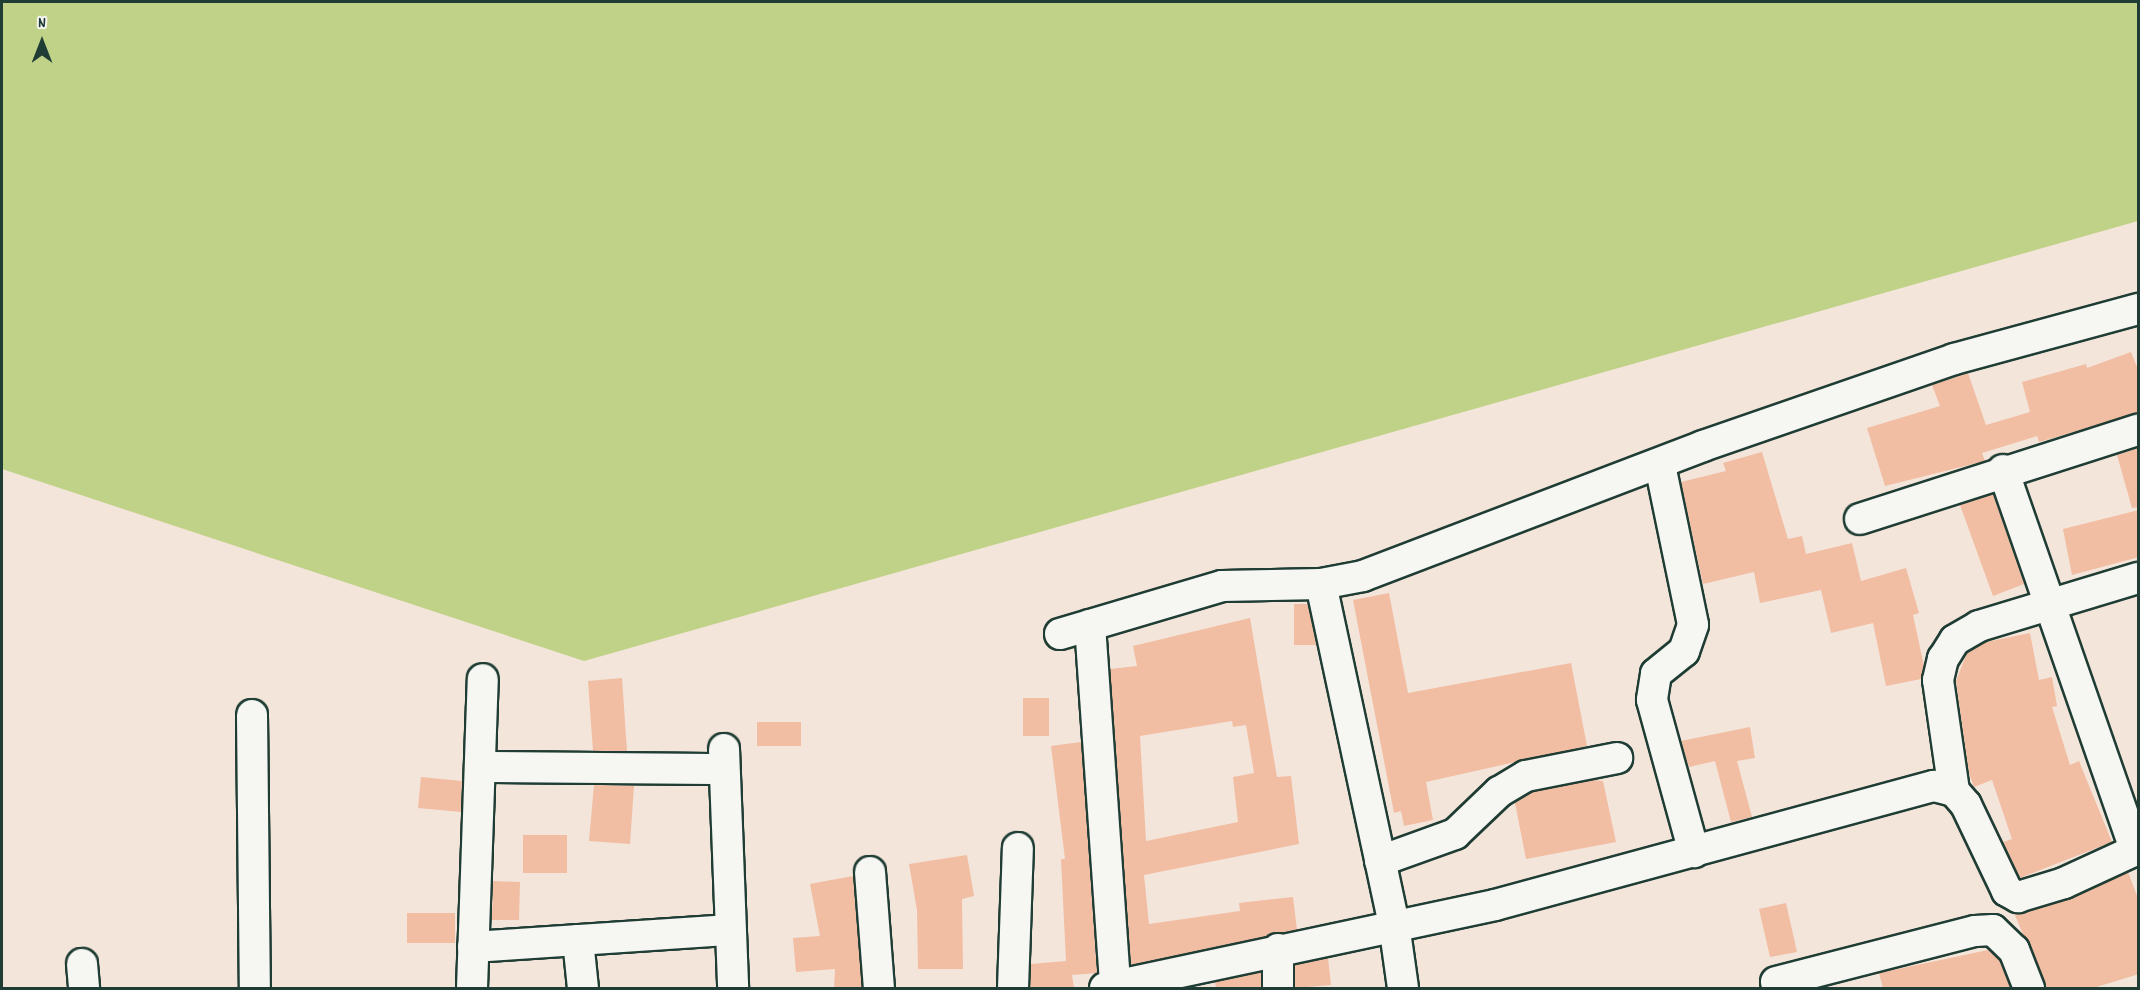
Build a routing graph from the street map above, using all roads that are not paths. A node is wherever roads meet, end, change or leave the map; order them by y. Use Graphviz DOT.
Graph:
graph roads {
  1 [pos="2139,309"];
  2 [pos="2139,430"];
  3 [pos="1660,465"];
  4 [pos="2003,470"];
  5 [pos="1860,519"];
  6 [pos="2139,578"];
  7 [pos="1321,584"];
  8 [pos="2047,603"];
  9 [pos="1090,625"];
  10 [pos="1060,634"];
  11 [pos="483,679"];
  12 [pos="252,715"];
  13 [pos="1617,758"];
  14 [pos="480,767"];
  15 [pos="1954,791"];
  16 [pos="1018,848"];
  17 [pos="2137,850"];
  18 [pos="1694,852"];
  19 [pos="1380,861"];
  20 [pos="870,872"];
  21 [pos="1394,924"];
  22 [pos="730,930"];
  23 [pos="578,940"];
  24 [pos="473,947"];
  25 [pos="1278,949"];
  26 [pos="1776,982"];
  27 [pos="1110,987"];
  28 [pos="255,988"];
  29 [pos="472,988"];
  30 [pos="583,988"];
  31 [pos="733,988"];
  32 [pos="879,988"];
  33 [pos="1013,988"];
  34 [pos="1278,988"];
  35 [pos="1403,988"];
  36 [pos="2029,988"];
  1 -- 3 [label="street"];
  2 -- 4 [label="street"];
  3 -- 7 [label="street"];
  3 -- 18 [label="street"];
  4 -- 5 [label="street"];
  4 -- 8 [label="street"];
  6 -- 8 [label="street"];
  7 -- 9 [label="street"];
  7 -- 19 [label="street"];
  8 -- 15 [label="street"];
  8 -- 17 [label="street"];
  9 -- 10 [label="street"];
  9 -- 27 [label="street"];
  11 -- 14 [label="street"];
  12 -- 28 [label="street"];
  13 -- 19 [label="street"];
  14 -- 22 [label="street"];
  14 -- 24 [label="street"];
  15 -- 17 [label="street"];
  15 -- 18 [label="street"];
  16 -- 33 [label="street"];
  18 -- 21 [label="street"];
  19 -- 21 [label="street"];
  20 -- 32 [label="street"];
  21 -- 25 [label="street"];
  21 -- 35 [label="street"];
  22 -- 23 [label="street"];
  22 -- 31 [label="street"];
  23 -- 24 [label="street"];
  23 -- 30 [label="street"];
  24 -- 29 [label="street"];
  25 -- 27 [label="street"];
  25 -- 34 [label="street"];
  26 -- 36 [label="street"];
}
